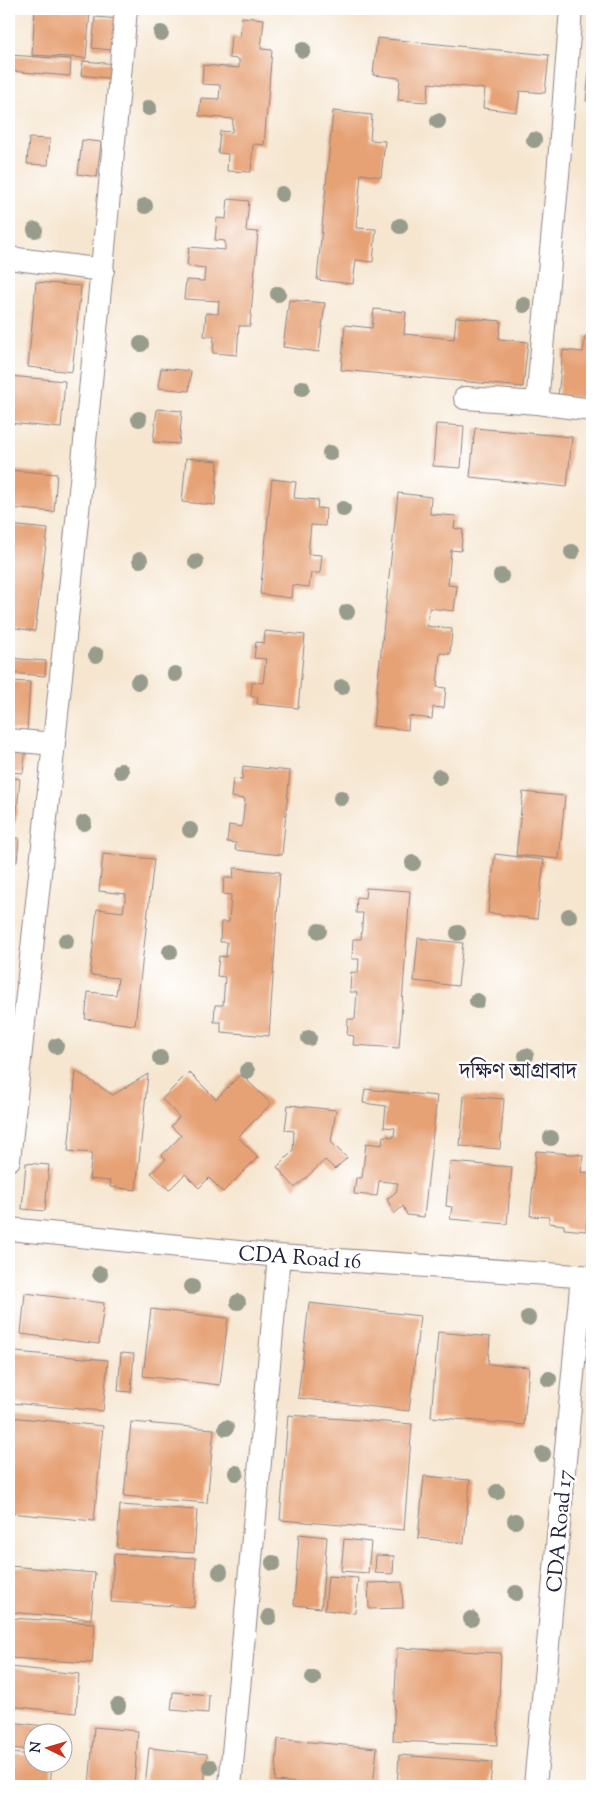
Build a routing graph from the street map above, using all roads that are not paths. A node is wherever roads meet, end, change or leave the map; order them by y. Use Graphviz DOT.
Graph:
graph roads {
  1 [pos="126,9"];
  2 [pos="570,13"];
  3 [pos="9,258"];
  4 [pos="103,270"];
  5 [pos="465,398"];
  6 [pos="537,403"];
  7 [pos="592,410"];
  8 [pos="9,740"];
  9 [pos="54,744"];
  10 [pos="9,1160"];
  11 [pos="9,1229"];
  12 [pos="279,1256"];
  13 [pos="587,1276"];
  14 [pos="230,1786"];
  15 [pos="535,1786"];
  1 -- 4 [label="street"];
  2 -- 6 [label="street"];
  3 -- 4 [label="street"];
  4 -- 9 [label="street"];
  5 -- 6 [label="street"];
  6 -- 7 [label="street"];
  8 -- 9 [label="street"];
  9 -- 10 [label="street"];
  11 -- 12 [label="street, CDA Road 16"];
  12 -- 13 [label="street, CDA Road 16"];
  12 -- 14 [label="street"];
  13 -- 15 [label="street, CDA Road 17"];
}
